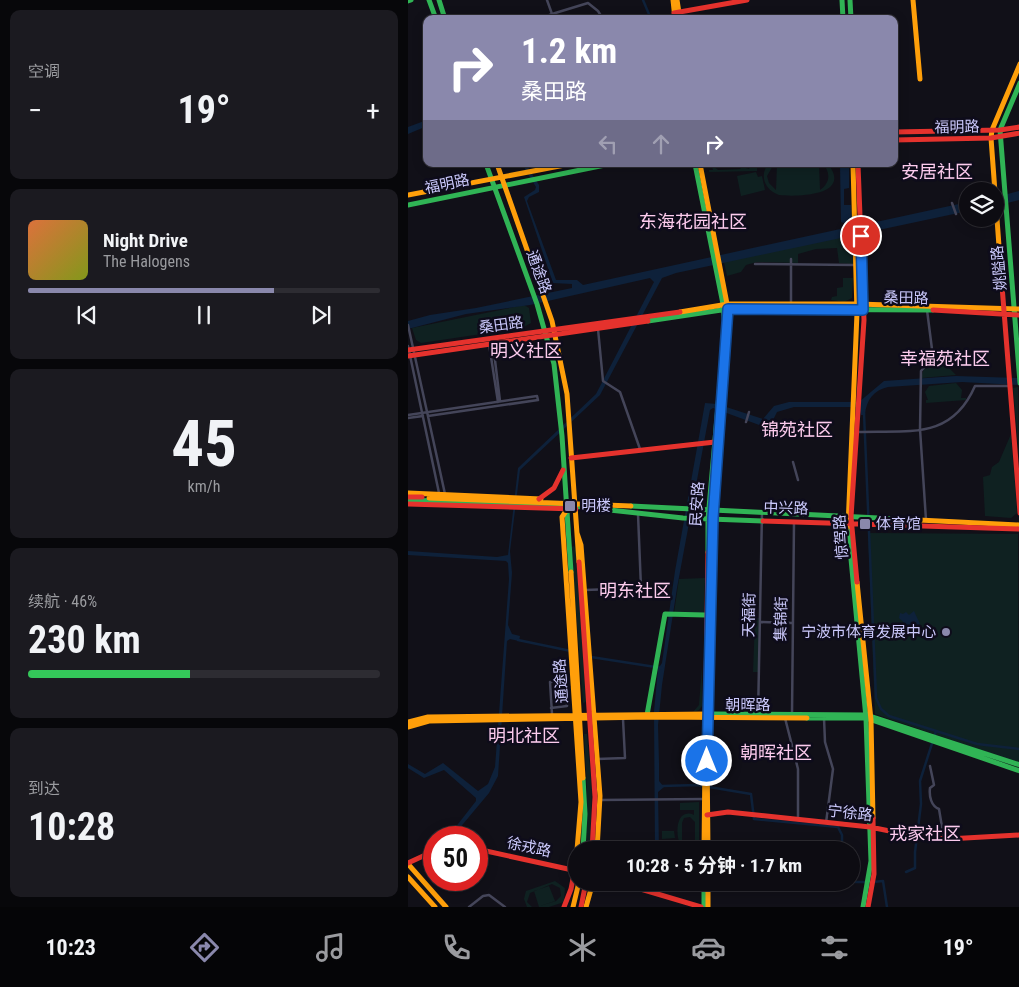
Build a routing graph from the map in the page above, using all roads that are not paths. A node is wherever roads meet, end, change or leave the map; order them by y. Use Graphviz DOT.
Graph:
graph roads {
  1 [pos="429,0"];
  2 [pos="438,0"];
  3 [pos="547,0"];
  4 [pos="673,0"];
  5 [pos="677,0"];
  6 [pos="746,0"];
  7 [pos="842,0"];
  8 [pos="850,0"];
  9 [pos="913,0"];
  10 [pos="552,14"];
  11 [pos="435,15"];
  12 [pos="444,15"];
  13 [pos="600,15"];
  14 [pos="677,15"];
  15 [pos="677,15"];
  16 [pos="681,15"];
  17 [pos="843,15"];
  18 [pos="851,15"];
  19 [pos="1020,64"];
  20 [pos="920,79"];
  21 [pos="1020,83"];
  22 [pos="1020,127"];
  23 [pos="992,130"];
  24 [pos="1000,130"];
  25 [pos="898,132"];
  26 [pos="1020,133"];
  27 [pos="1000,137"];
  28 [pos="991,138"];
  29 [pos="898,140"];
  30 [pos="487,167"];
  31 [pos="498,167"];
  32 [pos="555,167"];
  33 [pos="586,167"];
  34 [pos="696,167"];
  35 [pos="700,167"];
  36 [pos="853,167"];
  37 [pos="858,167"];
  38 [pos="502,178"];
  39 [pos="492,180"];
  40 [pos="996,182"];
  41 [pos="504,184"];
  42 [pos="494,187"];
  43 [pos="408,195"];
  44 [pos="952,203"];
  45 [pos="408,205"];
  46 [pos="956,214"];
  47 [pos="858,224"];
  48 [pos="998,227"];
  49 [pos="858,236"];
  50 [pos="714,251"];
  51 [pos="791,259"];
  52 [pos="755,264"];
  53 [pos="791,264"];
  54 [pos="856,265"];
  55 [pos="791,304"];
  56 [pos="726,307"];
  57 [pos="860,307"];
  58 [pos="1004,309"];
  59 [pos="1017,309"];
  60 [pos="927,310"];
  61 [pos="1005,316"];
  62 [pos="1017,316"];
  63 [pos="628,321"];
  64 [pos="408,325"];
  65 [pos="598,327"];
  66 [pos="409,330"];
  67 [pos="555,332"];
  68 [pos="546,334"];
  69 [pos="491,344"];
  70 [pos="410,352"];
  71 [pos="1019,375"];
  72 [pos="1020,383"];
  73 [pos="1010,384"];
  74 [pos="499,404"];
  75 [pos="855,410"];
  76 [pos="749,412"];
  77 [pos="428,414"];
  78 [pos="422,415"];
  79 [pos="408,417"];
  80 [pos="746,422"];
  81 [pos="920,429"];
  82 [pos="857,432"];
  83 [pos="717,442"];
  84 [pos="640,449"];
  85 [pos="571,458"];
  86 [pos="793,462"];
  87 [pos="564,466"];
  88 [pos="798,480"];
  89 [pos="439,495"];
  90 [pos="446,495"];
  91 [pos="408,498"];
  92 [pos="539,499"];
  93 [pos="504,503"];
  94 [pos="526,504"];
  95 [pos="573,505"];
  96 [pos="566,506"];
  97 [pos="582,506"];
  98 [pos="711,510"];
  99 [pos="762,512"];
  100 [pos="1020,512"];
  101 [pos="638,514"];
  102 [pos="848,516"];
  103 [pos="710,518"];
  104 [pos="762,520"];
  105 [pos="794,521"];
  106 [pos="872,521"];
  107 [pos="926,522"];
  108 [pos="849,523"];
  109 [pos="1020,525"];
  110 [pos="1020,529"];
  111 [pos="583,590"];
  112 [pos="705,615"];
  113 [pos="760,622"];
  114 [pos="792,623"];
  115 [pos="573,646"];
  116 [pos="588,664"];
  117 [pos="551,708"];
  118 [pos="552,714"];
  119 [pos="578,714"];
  120 [pos="648,715"];
  121 [pos="705,715"];
  122 [pos="758,716"];
  123 [pos="792,716"];
  124 [pos="592,717"];
  125 [pos="869,717"];
  126 [pos="491,718"];
  127 [pos="508,718"];
  128 [pos="623,718"];
  129 [pos="785,718"];
  130 [pos="824,718"];
  131 [pos="578,720"];
  132 [pos="408,722"];
  133 [pos="408,727"];
  134 [pos="933,739"];
  135 [pos="597,759"];
  136 [pos="1020,765"];
  137 [pos="930,766"];
  138 [pos="1020,772"];
  139 [pos="705,793"];
  140 [pos="704,799"];
  141 [pos="600,800"];
  142 [pos="707,815"];
  143 [pos="798,820"];
  144 [pos="826,823"];
  145 [pos="872,827"];
  146 [pos="1020,835"];
  147 [pos="944,839"];
  148 [pos="578,841"];
  149 [pos="584,841"];
  150 [pos="592,841"];
  151 [pos="598,841"];
  152 [pos="706,841"];
  153 [pos="706,841"];
  154 [pos="488,851"];
  155 [pos="423,856"];
  156 [pos="408,863"];
  157 [pos="568,868"];
  158 [pos="408,877"];
  159 [pos="869,888"];
  160 [pos="570,891"];
  161 [pos="577,891"];
  162 [pos="584,891"];
  163 [pos="590,891"];
  164 [pos="642,891"];
  165 [pos="703,891"];
  166 [pos="708,891"];
  167 [pos="435,907"];
  168 [pos="446,907"];
  169 [pos="469,907"];
  170 [pos="505,907"];
  171 [pos="564,907"];
  172 [pos="573,907"];
  173 [pos="581,907"];
  174 [pos="586,907"];
  175 [pos="702,907"];
  176 [pos="708,907"];
  177 [pos="863,907"];
  178 [pos="868,907"];
  1 -- 11 [label="main road"];
  2 -- 12 [label="main road"];
  3 -- 10 [label="street"];
  4 -- 14 [label="main road"];
  5 -- 15 [label="main road"];
  6 -- 16 [label="main road"];
  7 -- 17 [label="main road"];
  8 -- 18 [label="main road"];
  9 -- 20 [label="main road"];
  10 -- 13 [label="street"];
  19 -- 23 [label="main road"];
  21 -- 24 [label="main road"];
  22 -- 24 [label="main road, 福明路"];
  23 -- 24 [label="main road, 福明路"];
  23 -- 25 [label="main road, 福明路"];
  23 -- 28 [label="main road"];
  24 -- 27 [label="main road, 姚隘路"];
  26 -- 27 [label="main road, 福明路"];
  27 -- 28 [label="main road, 福明路"];
  27 -- 59 [label="main road, 姚隘路"];
  28 -- 29 [label="main road, 福明路"];
  28 -- 40 [label="main road"];
  30 -- 39 [label="main road, 通途路"];
  31 -- 38 [label="main road, 通途路"];
  32 -- 38 [label="main road, 福明路"];
  33 -- 41 [label="main road, 福明路"];
  34 -- 50 [label="main road, 民安路"];
  35 -- 50 [label="main road, 民安路"];
  36 -- 47 [label="main road, 惊驾路"];
  37 -- 47 [label="main road, 惊驾路"];
  38 -- 39 [label="main road, 福明路"];
  38 -- 41 [label="main road, 通途路"];
  39 -- 42 [label="main road, 通途路"];
  39 -- 43 [label="main road, 福明路"];
  41 -- 42 [label="main road, 福明路"];
  41 -- 67 [label="main road, 通途路"];
  42 -- 45 [label="main road, 福明路"];
  42 -- 68 [label="main road, 通途路"];
  44 -- 46 [label="street"];
  47 -- 49 [label="main road, 惊驾路"];
  48 -- 58 [label="main road, 姚隘路"];
  49 -- 54 [label="main road, 惊驾路"];
  49 -- 57 [label="main road, 惊驾路"];
  50 -- 56 [label="main road, 民安路"];
  51 -- 53 [label="street"];
  52 -- 53 [label="street"];
  53 -- 54 [label="street"];
  53 -- 55 [label="street"];
  54 -- 57 [label="main road, 惊驾路"];
  55 -- 56 [label="main road, 桑田路"];
  55 -- 57 [label="main road, 桑田路"];
  56 -- 57 [label="main road, 桑田路"];
  56 -- 63 [label="main road, 桑田路"];
  56 -- 83 [label="main road, 民安路"];
  57 -- 58 [label="main road, 桑田路"];
  57 -- 60 [label="main road, 桑田路"];
  57 -- 75 [label="main road, 惊驾路"];
  58 -- 59 [label="main road, 桑田路"];
  58 -- 61 [label="main road, 姚隘路"];
  59 -- 62 [label="main road, 姚隘路"];
  60 -- 61 [label="main road, 桑田路"];
  60 -- 81 [label="street"];
  61 -- 62 [label="main road, 桑田路"];
  61 -- 73 [label="main road, 姚隘路"];
  62 -- 71 [label="main road, 姚隘路"];
  63 -- 65 [label="main road, 桑田路"];
  63 -- 67 [label="main road, 桑田路"];
  64 -- 66 [label="street"];
  65 -- 67 [label="main road, 桑田路"];
  65 -- 84 [label="street"];
  66 -- 70 [label="street"];
  67 -- 68 [label="main road, 桑田路"];
  67 -- 85 [label="main road, 通途路"];
  68 -- 69 [label="main road, 桑田路"];
  68 -- 70 [label="main road, 桑田路"];
  68 -- 87 [label="main road, 通途路"];
  69 -- 70 [label="main road, 桑田路"];
  69 -- 74 [label="street"];
  70 -- 77 [label="street"];
  70 -- 78 [label="street"];
  71 -- 72 [label="main road, 姚隘路"];
  73 -- 81 [label="street"];
  73 -- 100 [label="main road"];
  74 -- 74 [label="street"];
  74 -- 77 [label="street"];
  75 -- 82 [label="main road, 惊驾路"];
  75 -- 102 [label="main road, 惊驾路"];
  76 -- 80 [label="street"];
  77 -- 78 [label="street"];
  77 -- 90 [label="street"];
  78 -- 79 [label="street"];
  78 -- 89 [label="street"];
  81 -- 82 [label="street"];
  81 -- 107 [label="street"];
  82 -- 102 [label="main road, 惊驾路"];
  83 -- 84 [label="main road"];
  83 -- 98 [label="main road, 民安路"];
  84 -- 85 [label="main road"];
  85 -- 95 [label="main road, 通途路"];
  86 -- 88 [label="street"];
  87 -- 92 [label="main road"];
  87 -- 96 [label="main road, 通途路"];
  89 -- 90 [label="main road"];
  89 -- 91 [label="main road"];
  90 -- 93 [label="main road"];
  91 -- 93 [label="main road, 中兴路"];
  92 -- 94 [label="main road, 中兴路"];
  92 -- 96 [label="main road, 中兴路"];
  93 -- 94 [label="main road, 中兴路"];
  94 -- 96 [label="main road, 中兴路"];
  95 -- 96 [label="main road, 中兴路"];
  95 -- 96 [label="main road, 中兴路"];
  95 -- 97 [label="main road, 中兴路"];
  95 -- 111 [label="main road, 通途路"];
  96 -- 115 [label="main road, 通途路"];
  97 -- 98 [label="main road, 中兴路"];
  97 -- 101 [label="main road, 中兴路"];
  98 -- 99 [label="main road, 中兴路"];
  98 -- 103 [label="main road, 民安路"];
  99 -- 102 [label="main road, 中兴路"];
  99 -- 104 [label="street, 天福街"];
  101 -- 103 [label="main road, 中兴路"];
  101 -- 111 [label="street"];
  102 -- 106 [label="main road, 中兴路"];
  102 -- 108 [label="main road, 惊驾路"];
  103 -- 104 [label="main road, 中兴路"];
  103 -- 112 [label="main road, 民安路"];
  103 -- 121 [label="main road, 民安路"];
  104 -- 105 [label="main road, 中兴路"];
  104 -- 113 [label="street, 天福街"];
  105 -- 108 [label="main road, 中兴路"];
  105 -- 114 [label="street, 集锦街"];
  106 -- 107 [label="main road, 中兴路"];
  106 -- 108 [label="main road, 中兴路"];
  106 -- 110 [label="main road, 中兴路"];
  107 -- 109 [label="main road, 中兴路"];
  108 -- 125 [label="main road, 惊驾路"];
  111 -- 116 [label="main road, 通途路"];
  111 -- 116 [label="main road, 通途路"];
  112 -- 120 [label="main road"];
  112 -- 121 [label="main road, 民安路"];
  113 -- 114 [label="street"];
  113 -- 122 [label="street, 天福街"];
  114 -- 123 [label="street, 集锦街"];
  115 -- 119 [label="main road, 通途路"];
  115 -- 119 [label="main road, 通途路"];
  116 -- 124 [label="main road, 通途路"];
  117 -- 117 [label="street"];
  117 -- 118 [label="street"];
  118 -- 119 [label="main road, 朝晖路"];
  118 -- 127 [label="main road, 朝晖路"];
  119 -- 124 [label="main road, 朝晖路"];
  119 -- 131 [label="main road, 通途路"];
  120 -- 121 [label="main road, 朝晖路"];
  120 -- 124 [label="main road, 朝晖路"];
  120 -- 128 [label="main road, 朝晖路"];
  121 -- 122 [label="main road, 朝晖路"];
  121 -- 139 [label="main road, 民安路"];
  122 -- 123 [label="main road, 朝晖路"];
  122 -- 129 [label="main road, 朝晖路"];
  123 -- 125 [label="main road, 朝晖路"];
  123 -- 129 [label="main road, 朝晖路"];
  123 -- 130 [label="main road, 朝晖路"];
  124 -- 128 [label="main road, 朝晖路"];
  124 -- 131 [label="main road, 朝晖路"];
  124 -- 135 [label="main road, 通途路"];
  124 -- 150 [label="main road, 通途路"];
  125 -- 130 [label="main road, 朝晖路"];
  125 -- 134 [label="main road, 朝晖路"];
  125 -- 145 [label="main road, 惊驾路"];
  126 -- 127 [label="main road, 朝晖路"];
  126 -- 132 [label="main road, 朝晖路"];
  126 -- 133 [label="main road, 朝晖路"];
  127 -- 131 [label="main road, 朝晖路"];
  128 -- 135 [label="street"];
  129 -- 143 [label="street"];
  130 -- 144 [label="street"];
  131 -- 148 [label="main road, 通途路"];
  131 -- 149 [label="main road, 通途路"];
  134 -- 136 [label="main road, 朝晖路"];
  134 -- 138 [label="main road, 朝晖路"];
  135 -- 141 [label="main road, 通途路"];
  137 -- 147 [label="street"];
  139 -- 140 [label="main road, 民安路"];
  139 -- 142 [label="main road, 民安路"];
  140 -- 141 [label="street"];
  140 -- 152 [label="main road, 民安路"];
  141 -- 151 [label="main road, 通途路"];
  142 -- 143 [label="main road, 宁徐路"];
  142 -- 153 [label="main road, 民安路"];
  143 -- 144 [label="main road, 宁徐路"];
  144 -- 145 [label="main road, 宁徐路"];
  145 -- 147 [label="main road, 宁徐路"];
  145 -- 159 [label="main road, 惊驾路"];
  146 -- 147 [label="main road, 宁徐路"];
  154 -- 157 [label="main road, 徐戎路"];
  155 -- 156 [label="main road"];
  156 -- 168 [label="main road"];
  158 -- 167 [label="main road"];
  159 -- 177 [label="main road, 惊驾路"];
  159 -- 178 [label="main road, 惊驾路"];
  160 -- 171 [label="main road"];
  161 -- 172 [label="main road"];
  162 -- 173 [label="main road"];
  163 -- 174 [label="main road"];
  164 -- 175 [label="main road"];
  165 -- 175 [label="main road"];
  166 -- 176 [label="main road"];
  169 -- 170 [label="street"];
}
